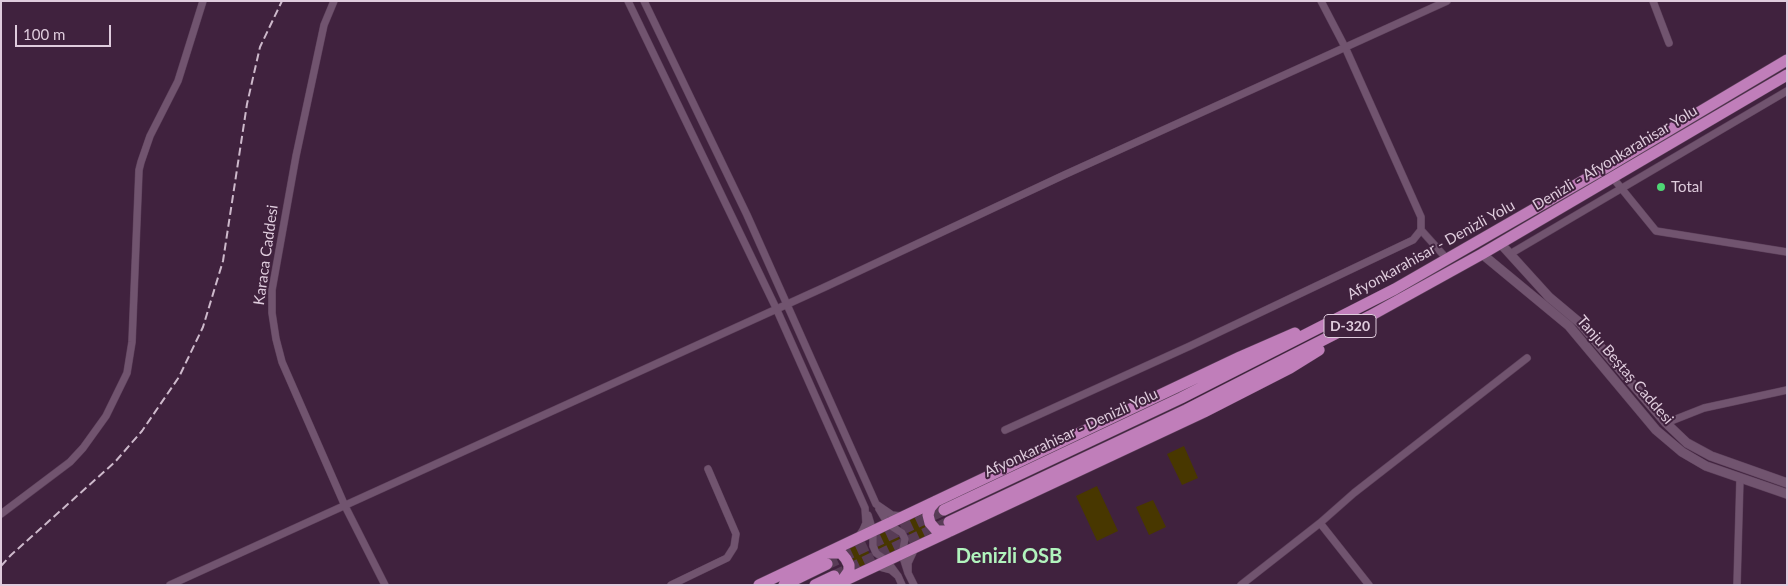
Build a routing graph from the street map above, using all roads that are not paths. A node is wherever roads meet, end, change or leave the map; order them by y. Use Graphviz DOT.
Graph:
graph roads {
  1 [pos="203,1"];
  2 [pos="334,1"];
  3 [pos="628,1"];
  4 [pos="644,1"];
  5 [pos="1321,1"];
  6 [pos="1447,1"];
  7 [pos="1653,1"];
  8 [pos="1669,44"];
  9 [pos="1345,47"];
  10 [pos="1787,60"];
  11 [pos="1787,75"];
  12 [pos="1787,91"];
  13 [pos="1736,103"];
  14 [pos="1744,115"];
  15 [pos="1613,178"];
  16 [pos="1622,188"];
  17 [pos="1420,230"];
  18 [pos="1500,243"];
  19 [pos="1787,252"];
  20 [pos="1482,254"];
  21 [pos="1510,254"];
  22 [pos="1447,260"];
  23 [pos="788,303"];
  24 [pos="776,308"];
  25 [pos="1527,358"];
  26 [pos="1787,390"];
  27 [pos="1666,423"];
  28 [pos="1005,430"];
  29 [pos="1656,430"];
  30 [pos="708,469"];
  31 [pos="1744,469"];
  32 [pos="1740,478"];
  33 [pos="1787,483"];
  34 [pos="1787,494"];
  35 [pos="876,504"];
  36 [pos="940,505"];
  37 [pos="345,506"];
  38 [pos="866,508"];
  39 [pos="1,514"];
  40 [pos="904,516"];
  41 [pos="1320,523"];
  42 [pos="888,524"];
  43 [pos="951,526"];
  44 [pos="873,531"];
  45 [pos="857,538"];
  46 [pos="915,548"];
  47 [pos="902,554"];
  48 [pos="827,558"];
  49 [pos="887,561"];
  50 [pos="876,566"];
  51 [pos="908,574"];
  52 [pos="898,576"];
  53 [pos="837,581"];
  54 [pos="170,585"];
  55 [pos="385,585"];
  56 [pos="671,585"];
  57 [pos="759,585"];
  58 [pos="784,585"];
  59 [pos="815,585"];
  60 [pos="902,585"];
  61 [pos="914,585"];
  62 [pos="1241,585"];
  63 [pos="1369,585"];
  64 [pos="1737,585"];
  1 -- 39 [label="street"];
  2 -- 37 [label="street, Karaca Caddesi"];
  3 -- 24 [label="street"];
  4 -- 23 [label="street"];
  5 -- 9 [label="street"];
  6 -- 9 [label="street"];
  7 -- 8 [label="street"];
  9 -- 17 [label="street"];
  9 -- 23 [label="street"];
  10 -- 22 [label="highway, Afyonkarahisar - Denizli Yolu / D-320"];
  11 -- 13 [label="highway, Denizli - Afyonkarahisar Yolu / D-320"];
  12 -- 14 [label="street"];
  13 -- 14 [label="street"];
  13 -- 15 [label="highway, Denizli - Afyonkarahisar Yolu / D-320"];
  14 -- 16 [label="street"];
  15 -- 16 [label="street"];
  15 -- 18 [label="highway, Denizli - Afyonkarahisar Yolu / D-320"];
  16 -- 19 [label="street"];
  16 -- 21 [label="street"];
  17 -- 22 [label="street"];
  17 -- 28 [label="street"];
  18 -- 20 [label="highway, Denizli - Afyonkarahisar Yolu / D-320"];
  18 -- 21 [label="street, Tanju Beştaş Caddesi"];
  20 -- 29 [label="street, Tanju Beştaş Caddesi"];
  20 -- 43 [label="highway, Denizli - Afyonkarahisar Yolu / D-320"];
  21 -- 27 [label="street, Tanju Beştaş Caddesi"];
  22 -- 36 [label="highway, Afyonkarahisar - Denizli Yolu / D-320"];
  23 -- 24 [label="street"];
  23 -- 35 [label="street"];
  24 -- 37 [label="street"];
  24 -- 38 [label="street"];
  25 -- 41 [label="street"];
  26 -- 27 [label="street"];
  27 -- 29 [label="street"];
  27 -- 31 [label="street, Tanju Beştaş Caddesi"];
  29 -- 32 [label="street, Tanju Beştaş Caddesi"];
  30 -- 56 [label="street"];
  31 -- 32 [label="street"];
  31 -- 33 [label="street, Tanju Beştaş Caddesi"];
  32 -- 34 [label="street, Tanju Beştaş Caddesi"];
  32 -- 64 [label="street"];
  35 -- 40 [label="street"];
  35 -- 42 [label="street"];
  36 -- 40 [label="highway, Afyonkarahisar - Denizli Yolu"];
  36 -- 43 [label="highway"];
  37 -- 54 [label="street"];
  37 -- 55 [label="street, Karaca Caddesi"];
  38 -- 44 [label="street"];
  38 -- 45 [label="street"];
  40 -- 42 [label="highway, Afyonkarahisar - Denizli Yolu"];
  41 -- 62 [label="street"];
  41 -- 63 [label="street"];
  42 -- 44 [label="highway"];
  42 -- 47 [label="street"];
  43 -- 46 [label="highway, Denizli - Afyonkarahisar Yolu"];
  44 -- 45 [label="highway"];
  44 -- 49 [label="street"];
  45 -- 48 [label="highway"];
  46 -- 47 [label="highway, Denizli - Afyonkarahisar Yolu"];
  46 -- 51 [label="street"];
  47 -- 49 [label="highway"];
  47 -- 51 [label="street"];
  48 -- 53 [label="highway"];
  48 -- 57 [label="highway"];
  48 -- 58 [label="highway"];
  49 -- 50 [label="highway"];
  49 -- 52 [label="street"];
  50 -- 52 [label="street"];
  50 -- 53 [label="highway"];
  51 -- 61 [label="street"];
  52 -- 60 [label="street"];
  53 -- 59 [label="highway"];
}
